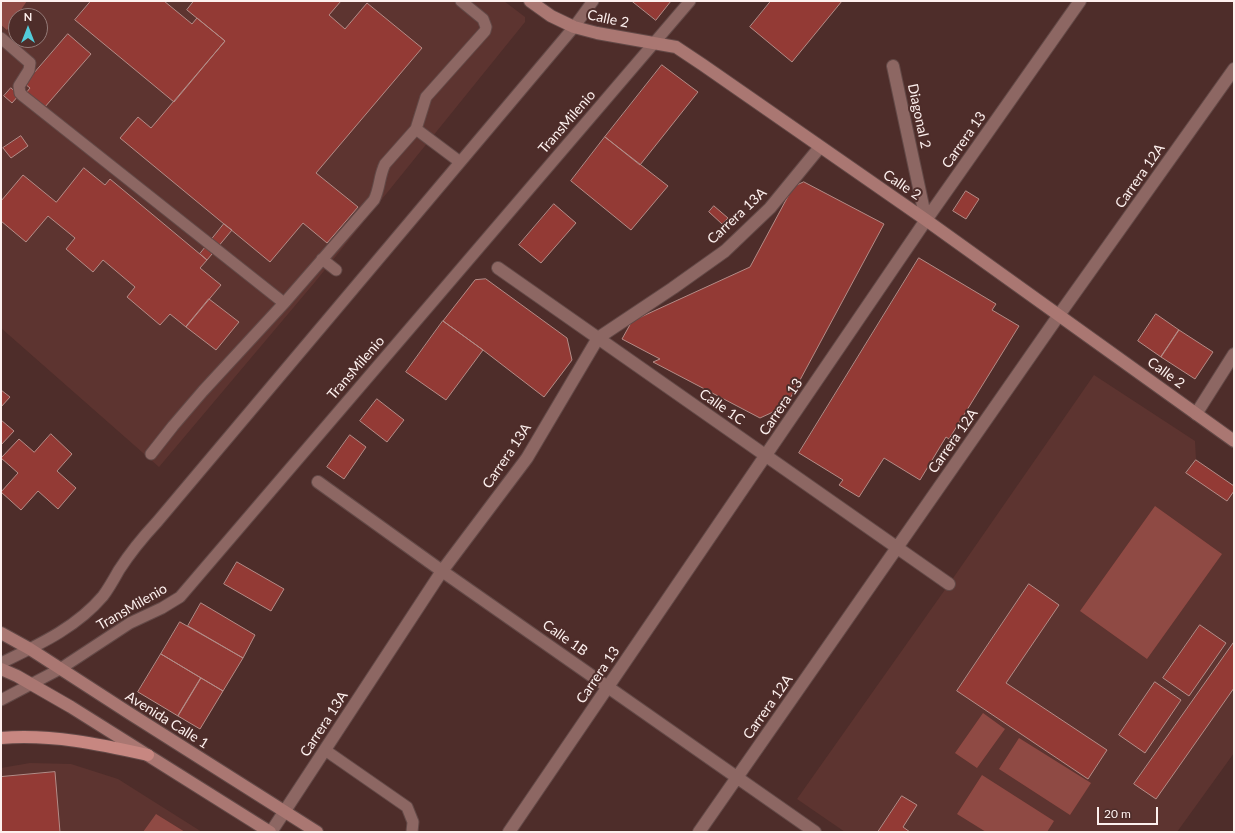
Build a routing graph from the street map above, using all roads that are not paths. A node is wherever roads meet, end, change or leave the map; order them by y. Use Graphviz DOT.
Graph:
graph roads {
  1 [pos="461,1"];
  2 [pos="530,1"];
  3 [pos="594,1"];
  4 [pos="690,1"];
  5 [pos="1080,1"];
  6 [pos="574,27"];
  7 [pos="1,38"];
  8 [pos="654,43"];
  9 [pos="894,66"];
  10 [pos="1234,69"];
  11 [pos="416,129"];
  12 [pos="820,147"];
  13 [pos="460,162"];
  14 [pos="926,220"];
  15 [pos="322,259"];
  16 [pos="498,268"];
  17 [pos="336,270"];
  18 [pos="284,302"];
  19 [pos="1059,315"];
  20 [pos="598,338"];
  21 [pos="1234,354"];
  22 [pos="1196,414"];
  23 [pos="1234,441"];
  24 [pos="151,454"];
  25 [pos="766,456"];
  26 [pos="318,482"];
  27 [pos="897,548"];
  28 [pos="442,571"];
  29 [pos="949,584"];
  30 [pos="1,634"];
  31 [pos="30,649"];
  32 [pos="1,663"];
  33 [pos="1,669"];
  34 [pos="60,669"];
  35 [pos="32,685"];
  36 [pos="608,686"];
  37 [pos="1,700"];
  38 [pos="1,738"];
  39 [pos="325,750"];
  40 [pos="148,755"];
  41 [pos="737,777"];
  42 [pos="284,812"];
  43 [pos="270,832"];
  44 [pos="317,832"];
  45 [pos="412,832"];
  46 [pos="509,832"];
  47 [pos="699,832"];
  48 [pos="815,832"];
  1 -- 11 [label="lane"];
  2 -- 6 [label="street, Calle 2"];
  3 -- 6 [label="lane, TransMilenio"];
  4 -- 8 [label="lane, TransMilenio"];
  5 -- 14 [label="street, Carrera 13"];
  6 -- 8 [label="street, Calle 2"];
  6 -- 13 [label="lane, TransMilenio"];
  7 -- 18 [label="lane"];
  8 -- 12 [label="street, Calle 2"];
  8 -- 34 [label="lane, TransMilenio"];
  9 -- 14 [label="street, Diagonal 2"];
  10 -- 19 [label="street, Carrera 12A"];
  11 -- 13 [label="lane"];
  11 -- 15 [label="lane"];
  12 -- 14 [label="street, Calle 2"];
  12 -- 20 [label="street, Carrera 13A"];
  13 -- 31 [label="lane, TransMilenio"];
  14 -- 19 [label="street, Calle 2"];
  14 -- 25 [label="street, Carrera 13"];
  15 -- 17 [label="lane"];
  15 -- 18 [label="lane"];
  16 -- 20 [label="street, Calle 1C"];
  18 -- 24 [label="lane"];
  19 -- 22 [label="street, Calle 2"];
  19 -- 27 [label="street, Carrera 12A"];
  20 -- 25 [label="street, Calle 1C"];
  20 -- 28 [label="street, Carrera 13A"];
  21 -- 22 [label="street"];
  22 -- 23 [label="street, Calle 2"];
  25 -- 27 [label="street, Calle 1C"];
  25 -- 36 [label="street, Carrera 13"];
  26 -- 28 [label="street, Calle 1B"];
  27 -- 29 [label="street, Calle 1C"];
  27 -- 41 [label="street, Carrera 12A"];
  28 -- 36 [label="street, Calle 1B"];
  28 -- 39 [label="street, Carrera 13A"];
  30 -- 31 [label="street, Avenida Calle 1"];
  31 -- 32 [label="lane, TransMilenio"];
  31 -- 34 [label="street, Avenida Calle 1"];
  33 -- 35 [label="street"];
  34 -- 35 [label="lane, TransMilenio"];
  34 -- 42 [label="street, Avenida Calle 1"];
  35 -- 37 [label="lane, TransMilenio"];
  35 -- 40 [label="street"];
  36 -- 41 [label="street, Calle 1B"];
  36 -- 46 [label="street, Carrera 13"];
  38 -- 40 [label="main road"];
  39 -- 42 [label="street, Carrera 13A"];
  39 -- 45 [label="lane"];
  40 -- 43 [label="street"];
  41 -- 47 [label="street, Carrera 12A"];
  41 -- 48 [label="street, Calle 1B"];
  42 -- 43 [label="street, Carrera 13A"];
  42 -- 44 [label="street, Avenida Calle 1"];
}
